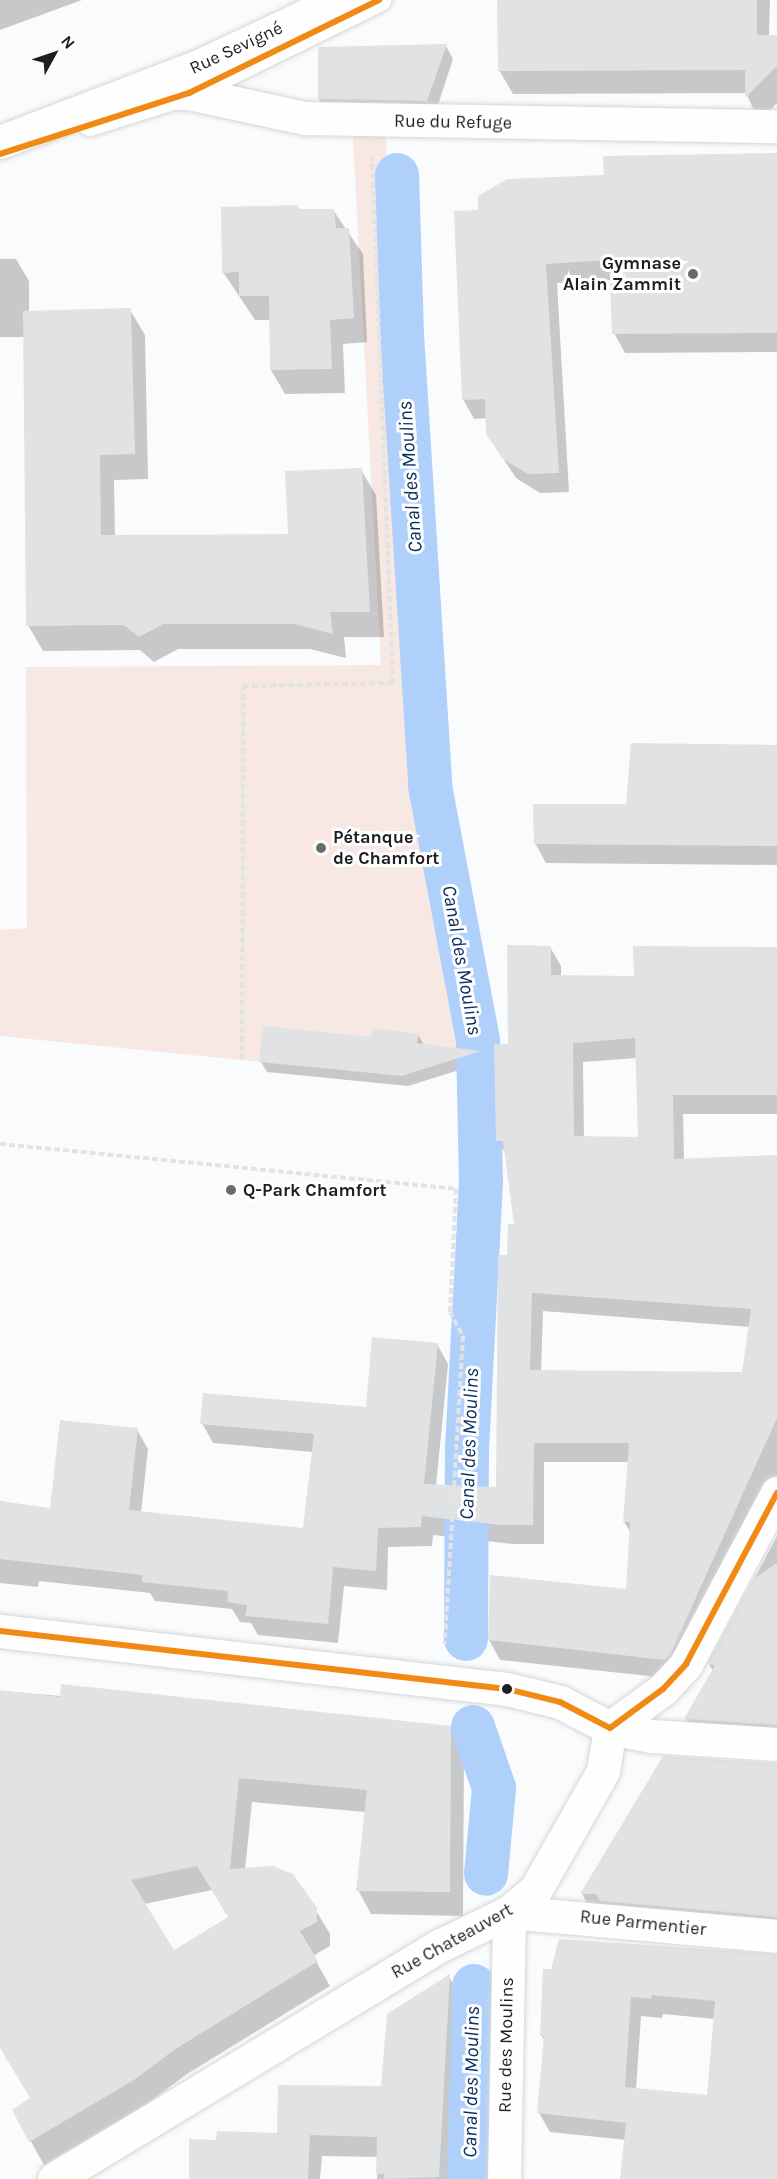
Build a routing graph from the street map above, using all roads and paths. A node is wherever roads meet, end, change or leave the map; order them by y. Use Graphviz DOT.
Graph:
graph roads {
  1 [pos="339,0"];
  2 [pos="379,0"];
  3 [pos="132,93"];
  4 [pos="189,93"];
  5 [pos="371,121"];
  6 [pos="777,126"];
  7 [pos="0,142"];
  8 [pos="0,154"];
  9 [pos="242,1060"];
  10 [pos="0,1144"];
  11 [pos="777,1494"];
  12 [pos="0,1631"];
  13 [pos="443,1680"];
  14 [pos="610,1728"];
  15 [pos="777,1744"];
  16 [pos="509,1912"];
  17 [pos="777,1936"];
  18 [pos="54,2179"];
  19 [pos="504,2179"];
  1 -- 3 [label="street, Rue Sevigné"];
  2 -- 4 [label="lane"];
  3 -- 4 [label="street, Rue du Refuge"];
  3 -- 7 [label="street, Rue Sevigné"];
  4 -- 5 [label="street, Rue du Refuge"];
  4 -- 8 [label="lane"];
  5 -- 6 [label="street, Rue du Refuge"];
  5 -- 9 [label="path"];
  10 -- 13 [label="path"];
  11 -- 14 [label="street"];
  12 -- 13 [label="street"];
  13 -- 14 [label="street"];
  14 -- 15 [label="street"];
  14 -- 16 [label="street, Rue Chateauvert"];
  16 -- 17 [label="street, Rue Parmentier"];
  16 -- 18 [label="street, Rue Chateauvert"];
  16 -- 19 [label="street, Rue des Moulins"];
}
